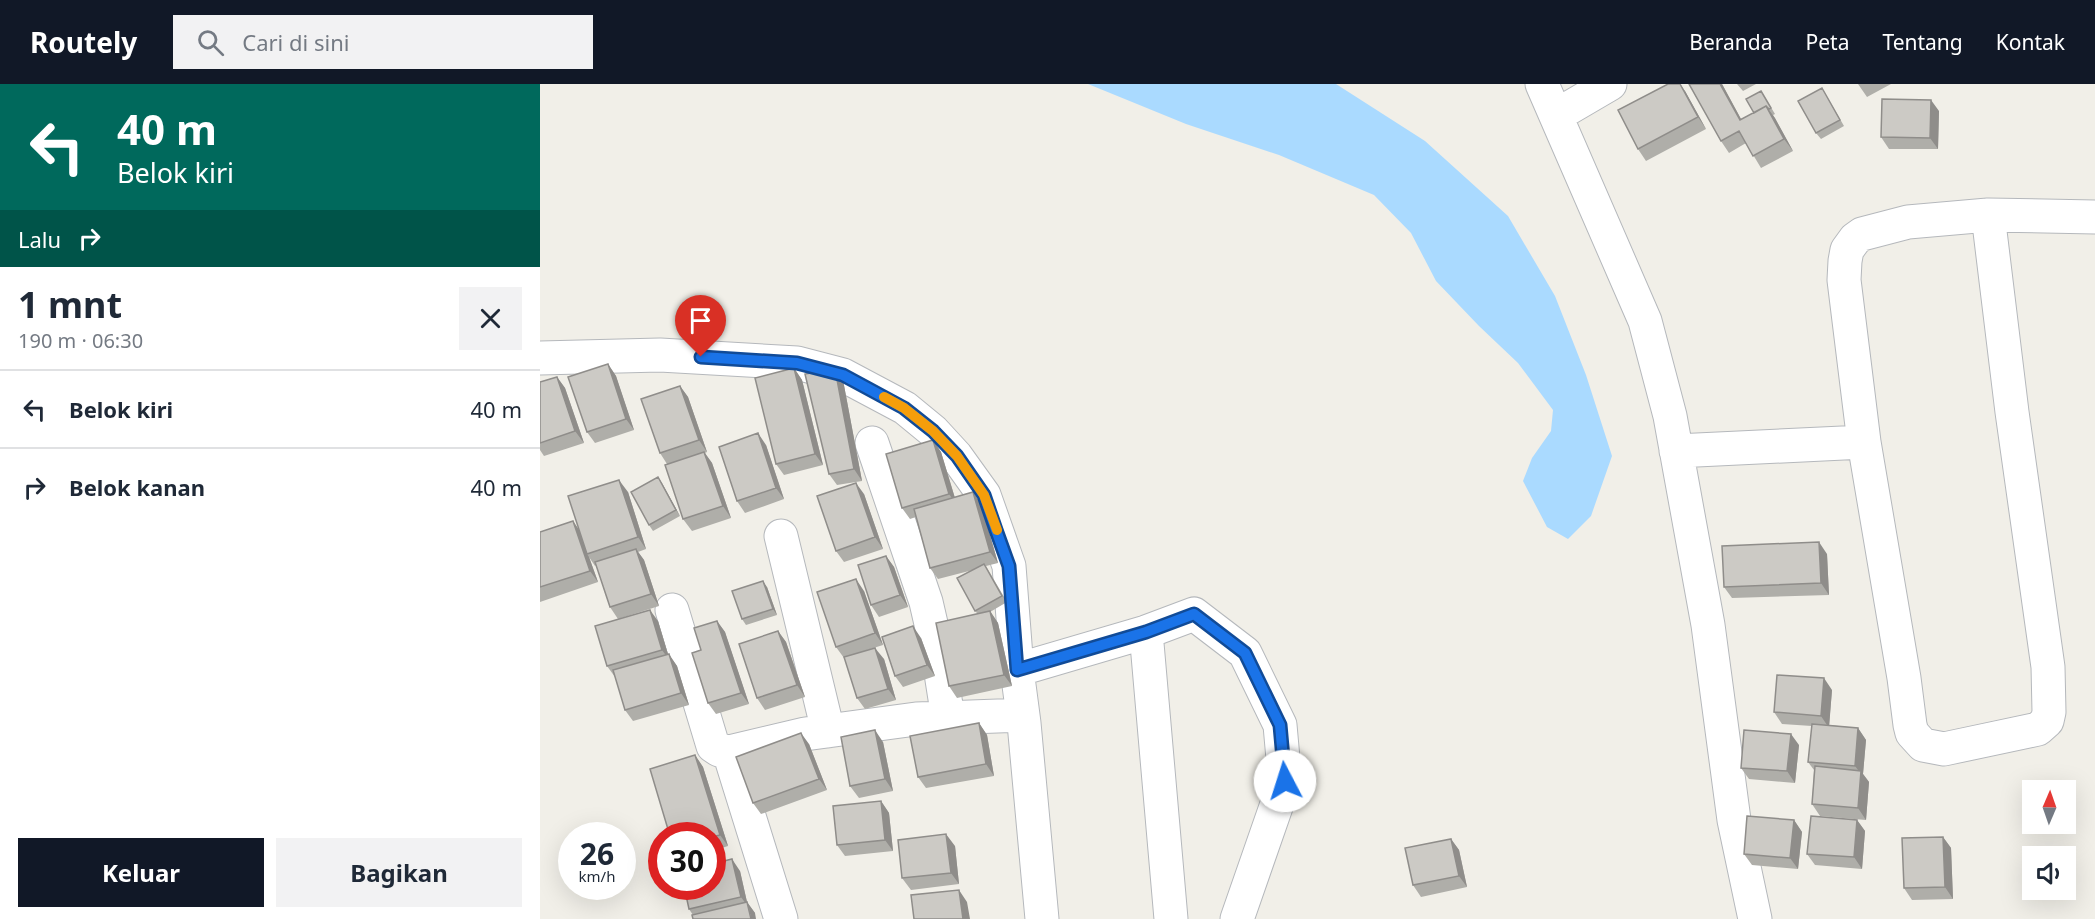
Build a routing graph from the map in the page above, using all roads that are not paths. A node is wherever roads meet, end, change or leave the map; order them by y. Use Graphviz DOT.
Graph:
graph roads {
  1 [pos="1542,84"];
  2 [pos="1610,84"];
  3 [pos="1557,115"];
  4 [pos="1988,215"];
  5 [pos="2095,217"];
  6 [pos="540,358"];
  7 [pos="1864,442"];
  8 [pos="872,443"];
  9 [pos="1676,451"];
  10 [pos="781,536"];
  11 [pos="672,610"];
  12 [pos="1146,632"];
  13 [pos="1017,670"];
  14 [pos="1023,715"];
  15 [pos="948,718"];
  16 [pos="828,731"];
  17 [pos="729,752"];
  18 [pos="1042,913"];
  19 [pos="781,919"];
  20 [pos="1171,919"];
  21 [pos="1237,919"];
  22 [pos="1755,919"];
  1 -- 3 [label="street"];
  2 -- 3 [label="street"];
  3 -- 9 [label="street"];
  4 -- 5 [label="street"];
  4 -- 7 [label="street"];
  4 -- 7 [label="street"];
  6 -- 13 [label="street"];
  7 -- 9 [label="street"];
  8 -- 15 [label="street"];
  9 -- 22 [label="street"];
  10 -- 16 [label="street"];
  11 -- 17 [label="street"];
  12 -- 13 [label="street"];
  12 -- 20 [label="street"];
  12 -- 21 [label="street"];
  13 -- 14 [label="street"];
  14 -- 15 [label="street"];
  14 -- 18 [label="street"];
  15 -- 16 [label="street"];
  16 -- 17 [label="street"];
  17 -- 19 [label="street"];
}
